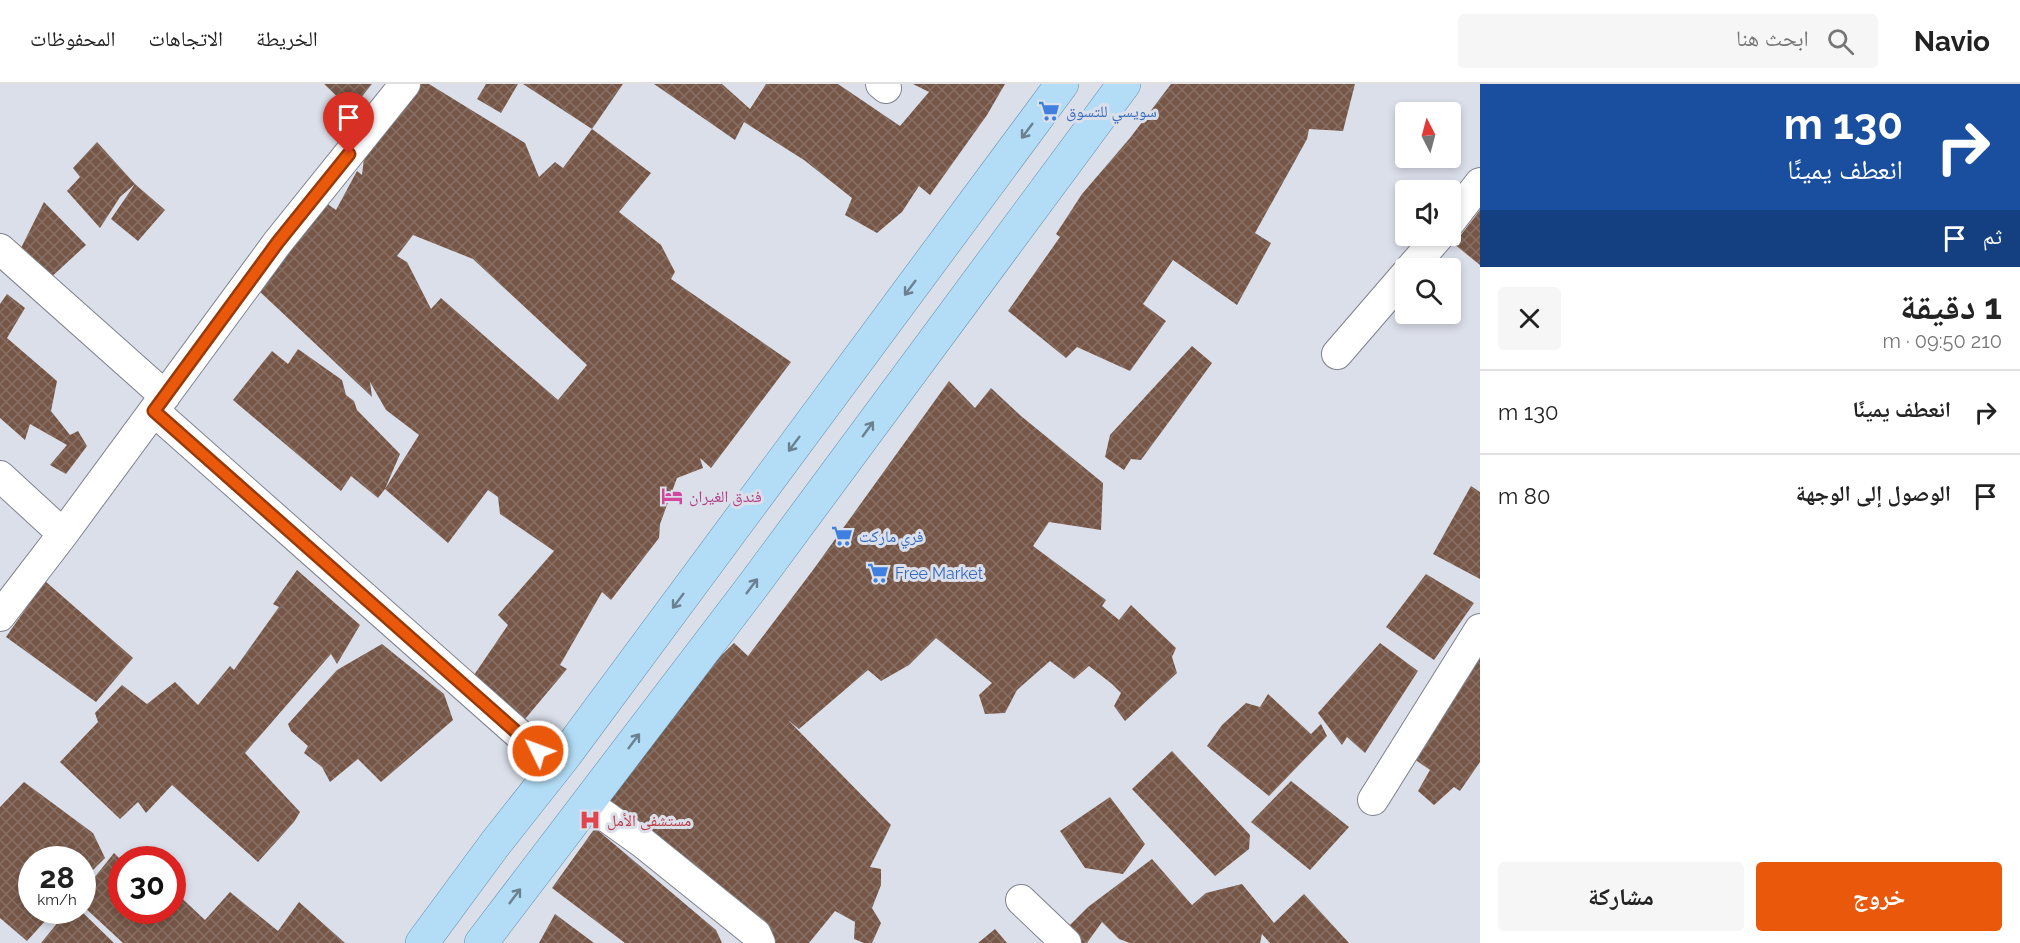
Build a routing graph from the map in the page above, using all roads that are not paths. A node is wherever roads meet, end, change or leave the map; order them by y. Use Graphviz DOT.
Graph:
graph roads {
  1 [pos="405,84"];
  2 [pos="1062,84"];
  3 [pos="1124,84"];
  4 [pos="1480,183"];
  5 [pos="1461,208"];
  6 [pos="1430,246"];
  7 [pos="0,249"];
  8 [pos="1420,258"];
  9 [pos="1395,287"];
  10 [pos="1337,354"];
  11 [pos="160,404"];
  12 [pos="0,476"];
  13 [pos="63,534"];
  14 [pos="0,616"];
  15 [pos="1480,630"];
  16 [pos="556,767"];
  17 [pos="1373,800"];
  18 [pos="587,803"];
  19 [pos="1022,900"];
  20 [pos="422,943"];
  21 [pos="481,943"];
  22 [pos="760,943"];
  23 [pos="1066,943"];
  1 -- 11 [label="street"];
  2 -- 16 [label="main road, one-way"];
  18 -- 3 [label="main road, one-way"];
  4 -- 5 [label="street"];
  6 -- 8 [label="street"];
  7 -- 11 [label="street"];
  9 -- 10 [label="street"];
  11 -- 13 [label="street"];
  11 -- 16 [label="street"];
  12 -- 13 [label="street"];
  13 -- 14 [label="street"];
  15 -- 17 [label="street"];
  16 -- 20 [label="main road"];
  21 -- 18 [label="main road, one-way"];
  18 -- 22 [label="street"];
  19 -- 23 [label="street"];
}
